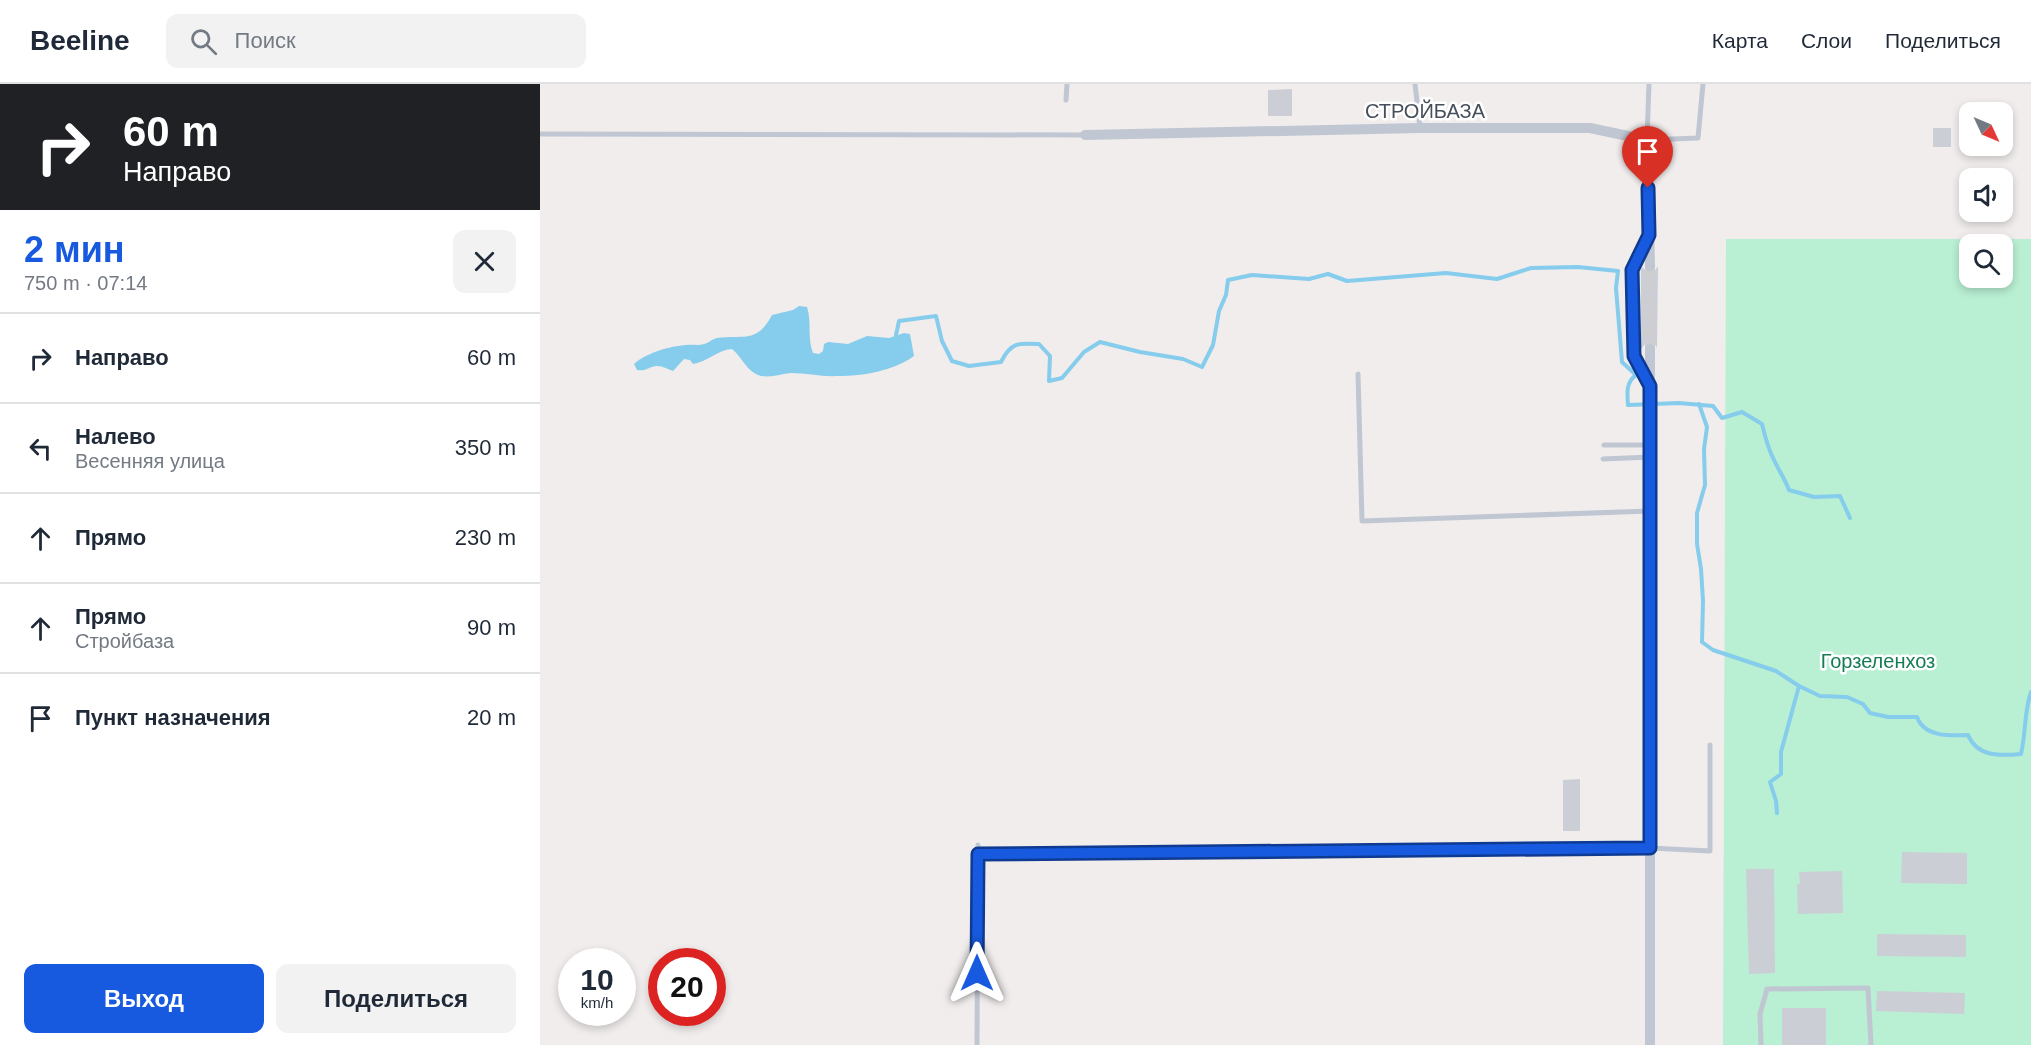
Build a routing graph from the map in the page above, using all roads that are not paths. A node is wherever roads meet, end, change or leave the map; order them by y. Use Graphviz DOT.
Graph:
graph roads {
  1 [pos="1067,84"];
  2 [pos="1415,84"];
  3 [pos="1649,84"];
  4 [pos="1703,84"];
  5 [pos="1065,100"];
  6 [pos="1420,128"];
  7 [pos="540,134"];
  8 [pos="1085,135"];
  9 [pos="1647,140"];
  10 [pos="1649,235"];
  11 [pos="1650,262"];
  12 [pos="1650,349"];
  13 [pos="1358,374"];
  14 [pos="1650,386"];
  15 [pos="1604,445"];
  16 [pos="1650,445"];
  17 [pos="1650,457"];
  18 [pos="1603,459"];
  19 [pos="1650,511"];
  20 [pos="1710,745"];
  21 [pos="978,845"];
  22 [pos="1650,848"];
  23 [pos="978,854"];
  24 [pos="977,1045"];
  25 [pos="1650,1045"];
  26 [pos="1761,1045"];
  27 [pos="1871,1045"];
  1 -- 5 [label="lane"];
  2 -- 6 [label="lane"];
  3 -- 9 [label="lane"];
  4 -- 9 [label="lane"];
  6 -- 8 [label="street, СТРОЙБАЗА"];
  6 -- 9 [label="street, СТРОЙБАЗА"];
  7 -- 8 [label="lane"];
  9 -- 10 [label="street"];
  10 -- 11 [label="street"];
  10 -- 14 [label="street"];
  12 -- 14 [label="street"];
  13 -- 19 [label="lane"];
  14 -- 16 [label="street"];
  15 -- 16 [label="lane"];
  16 -- 17 [label="street"];
  17 -- 18 [label="lane"];
  17 -- 19 [label="street"];
  19 -- 22 [label="street"];
  20 -- 22 [label="lane"];
  21 -- 23 [label="lane"];
  22 -- 23 [label="lane"];
  22 -- 25 [label="street"];
  23 -- 24 [label="lane"];
  26 -- 27 [label="lane"];
}
